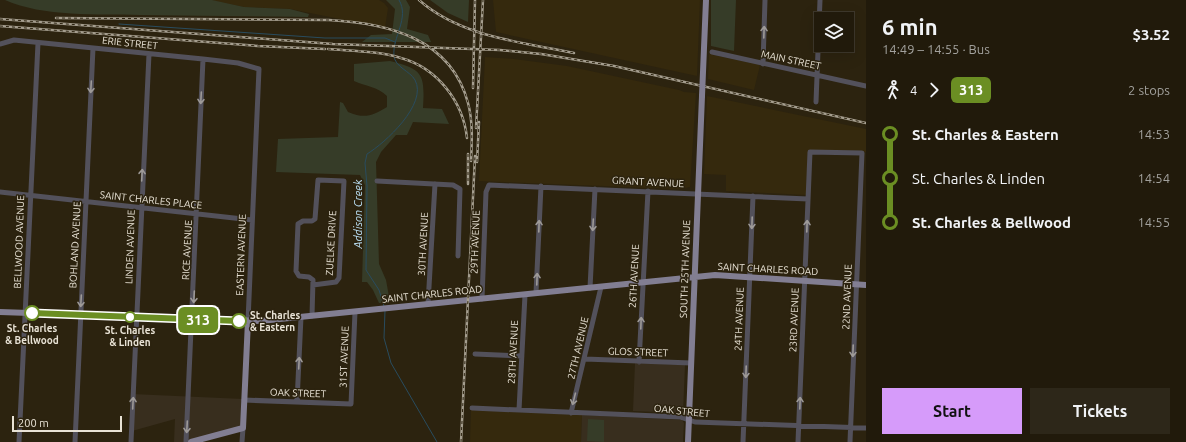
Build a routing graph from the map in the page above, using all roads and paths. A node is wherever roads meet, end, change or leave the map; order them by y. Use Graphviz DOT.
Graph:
graph roads {
  1 [pos="706,0"];
  2 [pos="765,0"];
  3 [pos="820,0"];
  4 [pos="38,43"];
  5 [pos="0,44"];
  6 [pos="93,48"];
  7 [pos="712,52"];
  8 [pos="148,54"];
  9 [pos="203,59"];
  10 [pos="763,64"];
  11 [pos="259,69"];
  12 [pos="817,75"];
  13 [pos="866,86"];
  14 [pos="816,102"];
  15 [pos="810,152"];
  16 [pos="377,181"];
  17 [pos="435,184"];
  18 [pos="487,185"];
  19 [pos="541,186"];
  20 [pos="595,189"];
  21 [pos="648,191"];
  22 [pos="0,192"];
  23 [pos="698,194"];
  24 [pos="30,195"];
  25 [pos="753,196"];
  26 [pos="808,199"];
  27 [pos="86,202"];
  28 [pos="141,207"];
  29 [pos="197,214"];
  30 [pos="252,220"];
  31 [pos="458,256"];
  32 [pos="750,277"];
  33 [pos="695,278"];
  34 [pos="805,281"];
  35 [pos="642,282"];
  36 [pos="856,284"];
  37 [pos="313,285"];
  38 [pos="866,285"];
  39 [pos="601,287"];
  40 [pos="590,288"];
  41 [pos="536,293"];
  42 [pos="525,295"];
  43 [pos="482,299"];
  44 [pos="428,304"];
  45 [pos="0,312"];
  46 [pos="355,312"];
  47 [pos="25,313"];
  48 [pos="81,315"];
  49 [pos="312,316"];
  50 [pos="137,317"];
  51 [pos="301,317"];
  52 [pos="193,320"];
  53 [pos="248,321"];
  54 [pos="475,354"];
  55 [pos="522,356"];
  56 [pos="584,359"];
  57 [pos="639,362"];
  58 [pos="691,363"];
  59 [pos="244,400"];
  60 [pos="297,402"];
  61 [pos="351,404"];
  62 [pos="472,408"];
  63 [pos="519,410"];
  64 [pos="571,413"];
  65 [pos="689,420"];
  66 [pos="744,424"];
  67 [pos="799,426"];
  68 [pos="243,428"];
  69 [pos="850,428"];
  70 [pos="866,428"];
  71 [pos="19,442"];
  72 [pos="75,442"];
  73 [pos="131,442"];
  74 [pos="186,442"];
  75 [pos="191,442"];
  76 [pos="242,442"];
  77 [pos="688,442"];
  78 [pos="743,442"];
  79 [pos="798,442"];
  80 [pos="850,442"];
  1 -- 23 [label="main road, SOUTH 25TH AVENUE, bridge"];
  10 -- 2 [label="street, one-way"];
  3 -- 12 [label="street"];
  4 -- 5 [label="street, ERIE STREET"];
  4 -- 6 [label="street, ERIE STREET"];
  4 -- 24 [label="street, BELLWOOD AVENUE"];
  6 -- 8 [label="street, ERIE STREET"];
  6 -- 27 [label="street, BOHLAND AVENUE, one-way"];
  7 -- 10 [label="street, MAIN STREET"];
  8 -- 9 [label="street, ERIE STREET"];
  28 -- 8 [label="street, LINDEN AVENUE, one-way"];
  9 -- 11 [label="street, ERIE STREET"];
  9 -- 29 [label="street, RICE AVENUE, one-way"];
  10 -- 12 [label="street, MAIN STREET"];
  11 -- 30 [label="street, EASTERN AVENUE"];
  12 -- 13 [label="street, MAIN STREET"];
  12 -- 14 [label="street"];
  15 -- 26 [label="street, 23RD AVENUE"];
  15 -- 36 [label="street, 22ND AVENUE"];
  16 -- 17 [label="street"];
  17 -- 31 [label="street"];
  17 -- 44 [label="street, 30TH AVENUE"];
  18 -- 19 [label="street, GRANT AVENUE"];
  18 -- 43 [label="street, 29TH AVENUE"];
  19 -- 20 [label="street, GRANT AVENUE"];
  41 -- 19 [label="street, one-way"];
  20 -- 21 [label="street, GRANT AVENUE"];
  20 -- 40 [label="street, one-way"];
  21 -- 23 [label="street, GRANT AVENUE"];
  21 -- 35 [label="street, 26TH AVENUE"];
  22 -- 24 [label="street, SAINT CHARLES PLACE"];
  23 -- 25 [label="street, GRANT AVENUE"];
  23 -- 33 [label="main road, SOUTH 25TH AVENUE"];
  24 -- 27 [label="street, SAINT CHARLES PLACE"];
  24 -- 47 [label="street, BELLWOOD AVENUE"];
  25 -- 26 [label="street, GRANT AVENUE"];
  25 -- 32 [label="street, 24TH AVENUE, one-way"];
  34 -- 26 [label="street, 23RD AVENUE, one-way"];
  27 -- 28 [label="street, SAINT CHARLES PLACE"];
  27 -- 48 [label="street, BOHLAND AVENUE, one-way"];
  28 -- 29 [label="street, SAINT CHARLES PLACE"];
  28 -- 50 [label="street, LINDEN AVENUE"];
  29 -- 30 [label="street, SAINT CHARLES PLACE"];
  29 -- 52 [label="street, RICE AVENUE, one-way"];
  30 -- 53 [label="street, EASTERN AVENUE"];
  32 -- 33 [label="main road, SAINT CHARLES ROAD"];
  32 -- 34 [label="main road, SAINT CHARLES ROAD"];
  32 -- 66 [label="street, 24TH AVENUE, one-way"];
  33 -- 35 [label="main road, SAINT CHARLES ROAD"];
  33 -- 58 [label="main road, SOUTH 25TH AVENUE"];
  34 -- 36 [label="main road, SAINT CHARLES ROAD"];
  67 -- 34 [label="street, 23RD AVENUE, one-way"];
  35 -- 39 [label="main road, SAINT CHARLES ROAD"];
  57 -- 35 [label="street, 26TH AVENUE, one-way"];
  36 -- 38 [label="main road, SAINT CHARLES ROAD"];
  36 -- 69 [label="street, 22ND AVENUE, one-way"];
  37 -- 37 [label="street, ZUELKE DRIVE"];
  37 -- 49 [label="street"];
  39 -- 40 [label="main road, SAINT CHARLES ROAD"];
  39 -- 56 [label="street, 27TH AVENUE"];
  40 -- 41 [label="main road, SAINT CHARLES ROAD"];
  41 -- 42 [label="main road, SAINT CHARLES ROAD"];
  42 -- 43 [label="main road, SAINT CHARLES ROAD"];
  42 -- 55 [label="street, 28TH AVENUE"];
  43 -- 44 [label="main road, SAINT CHARLES ROAD"];
  44 -- 46 [label="main road, SAINT CHARLES ROAD"];
  45 -- 47 [label="main road, SAINT CHARLES ROAD"];
  46 -- 49 [label="main road, SAINT CHARLES ROAD"];
  46 -- 61 [label="street, 31ST AVENUE"];
  47 -- 48 [label="main road, SAINT CHARLES ROAD"];
  47 -- 71 [label="street, BELLWOOD AVENUE"];
  48 -- 50 [label="main road, SAINT CHARLES ROAD"];
  48 -- 72 [label="street, BOHLAND AVENUE"];
  49 -- 51 [label="main road, SAINT CHARLES ROAD"];
  50 -- 52 [label="main road, SAINT CHARLES ROAD"];
  73 -- 50 [label="street, LINDEN AVENUE, one-way"];
  51 -- 53 [label="main road, SAINT CHARLES ROAD"];
  60 -- 51 [label="street, one-way"];
  52 -- 53 [label="main road, SAINT CHARLES ROAD"];
  52 -- 74 [label="street, RICE AVENUE, one-way"];
  53 -- 59 [label="main road, EASTERN AVENUE"];
  54 -- 55 [label="street"];
  55 -- 63 [label="street, 28TH AVENUE"];
  56 -- 57 [label="street, GLOS STREET"];
  56 -- 64 [label="street, 27TH AVENUE, one-way"];
  57 -- 58 [label="street, GLOS STREET"];
  58 -- 65 [label="main road, SOUTH 25TH AVENUE"];
  59 -- 60 [label="street, OAK STREET"];
  59 -- 68 [label="main road, EASTERN AVENUE"];
  60 -- 61 [label="street, OAK STREET"];
  62 -- 63 [label="street, OAK STREET"];
  63 -- 64 [label="street, OAK STREET"];
  64 -- 65 [label="street, OAK STREET"];
  65 -- 66 [label="street, OAK STREET"];
  65 -- 77 [label="main road, SOUTH 25TH AVENUE"];
  66 -- 67 [label="street, OAK STREET"];
  66 -- 78 [label="street, 24TH AVENUE"];
  67 -- 69 [label="street, OAK STREET"];
  67 -- 79 [label="street, 23RD AVENUE"];
  68 -- 75 [label="main road"];
  68 -- 76 [label="street, EASTERN AVENUE"];
  69 -- 70 [label="street, OAK STREET"];
  69 -- 80 [label="street, 22ND AVENUE"];
}
